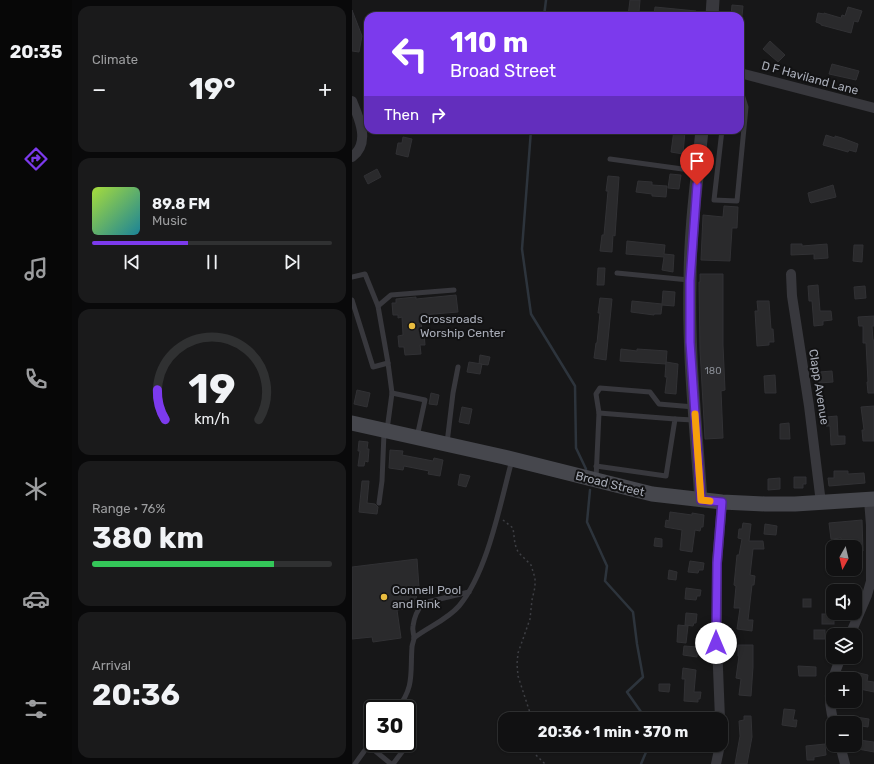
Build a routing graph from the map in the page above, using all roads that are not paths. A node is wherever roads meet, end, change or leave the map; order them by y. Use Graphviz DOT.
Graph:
graph roads {
  1 [pos="714,0"];
  2 [pos="712,12"];
  3 [pos="744,74"];
  4 [pos="352,101"];
  5 [pos="744,101"];
  6 [pos="874,108"];
  7 [pos="744,128"];
  8 [pos="702,134"];
  9 [pos="722,134"];
  10 [pos="743,134"];
  11 [pos="352,157"];
  12 [pos="610,159"];
  13 [pos="698,171"];
  14 [pos="617,273"];
  15 [pos="791,274"];
  16 [pos="352,277"];
  17 [pos="690,281"];
  18 [pos="454,290"];
  19 [pos="352,300"];
  20 [pos="378,306"];
  21 [pos="388,363"];
  22 [pos="458,367"];
  23 [pos="392,393"];
  24 [pos="599,412"];
  25 [pos="695,413"];
  26 [pos="674,419"];
  27 [pos="352,423"];
  28 [pos="386,430"];
  29 [pos="417,438"];
  30 [pos="447,444"];
  31 [pos="512,459"];
  32 [pos="596,473"];
  33 [pos="872,499"];
  34 [pos="701,500"];
  35 [pos="722,502"];
  36 [pos="380,503"];
  37 [pos="821,503"];
  38 [pos="469,592"];
  39 [pos="853,628"];
  40 [pos="414,638"];
  41 [pos="838,664"];
  42 [pos="403,700"];
  43 [pos="720,712"];
  44 [pos="832,716"];
  45 [pos="364,751"];
  46 [pos="377,752"];
  47 [pos="402,752"];
  48 [pos="719,752"];
  49 [pos="842,752"];
  50 [pos="355,764"];
  51 [pos="392,764"];
  52 [pos="716,764"];
  53 [pos="846,764"];
  1 -- 2 [label="street"];
  3 -- 6 [label="street, D F Haviland Lane"];
  4 -- 11 [label="street"];
  5 -- 7 [label="lane"];
  8 -- 13 [label="street"];
  9 -- 10 [label="lane"];
  12 -- 13 [label="lane"];
  13 -- 17 [label="street"];
  14 -- 17 [label="lane"];
  15 -- 37 [label="street, Clapp Avenue"];
  16 -- 20 [label="lane"];
  17 -- 25 [label="street"];
  18 -- 20 [label="lane"];
  19 -- 21 [label="lane"];
  20 -- 21 [label="lane"];
  21 -- 23 [label="lane"];
  22 -- 30 [label="lane"];
  23 -- 28 [label="lane"];
  23 -- 29 [label="lane"];
  24 -- 25 [label="lane"];
  24 -- 26 [label="lane"];
  24 -- 32 [label="lane"];
  25 -- 26 [label="lane"];
  25 -- 34 [label="street"];
  26 -- 32 [label="lane"];
  27 -- 28 [label="main road, Broad Street"];
  28 -- 29 [label="main road, Broad Street"];
  28 -- 36 [label="lane"];
  29 -- 30 [label="main road, Broad Street"];
  30 -- 31 [label="main road, Broad Street"];
  31 -- 32 [label="main road, Broad Street"];
  31 -- 38 [label="lane"];
  32 -- 34 [label="main road, Broad Street"];
  33 -- 37 [label="main road, Broad Street"];
  33 -- 39 [label="street"];
  34 -- 35 [label="main road, Broad Street"];
  35 -- 37 [label="main road, Broad Street"];
  35 -- 43 [label="street"];
  38 -- 40 [label="lane"];
  38 -- 40 [label="lane"];
  40 -- 42 [label="lane"];
  41 -- 44 [label="street"];
  45 -- 50 [label="lane"];
  46 -- 51 [label="lane"];
  47 -- 51 [label="lane"];
  48 -- 52 [label="street"];
  49 -- 53 [label="street"];
}
